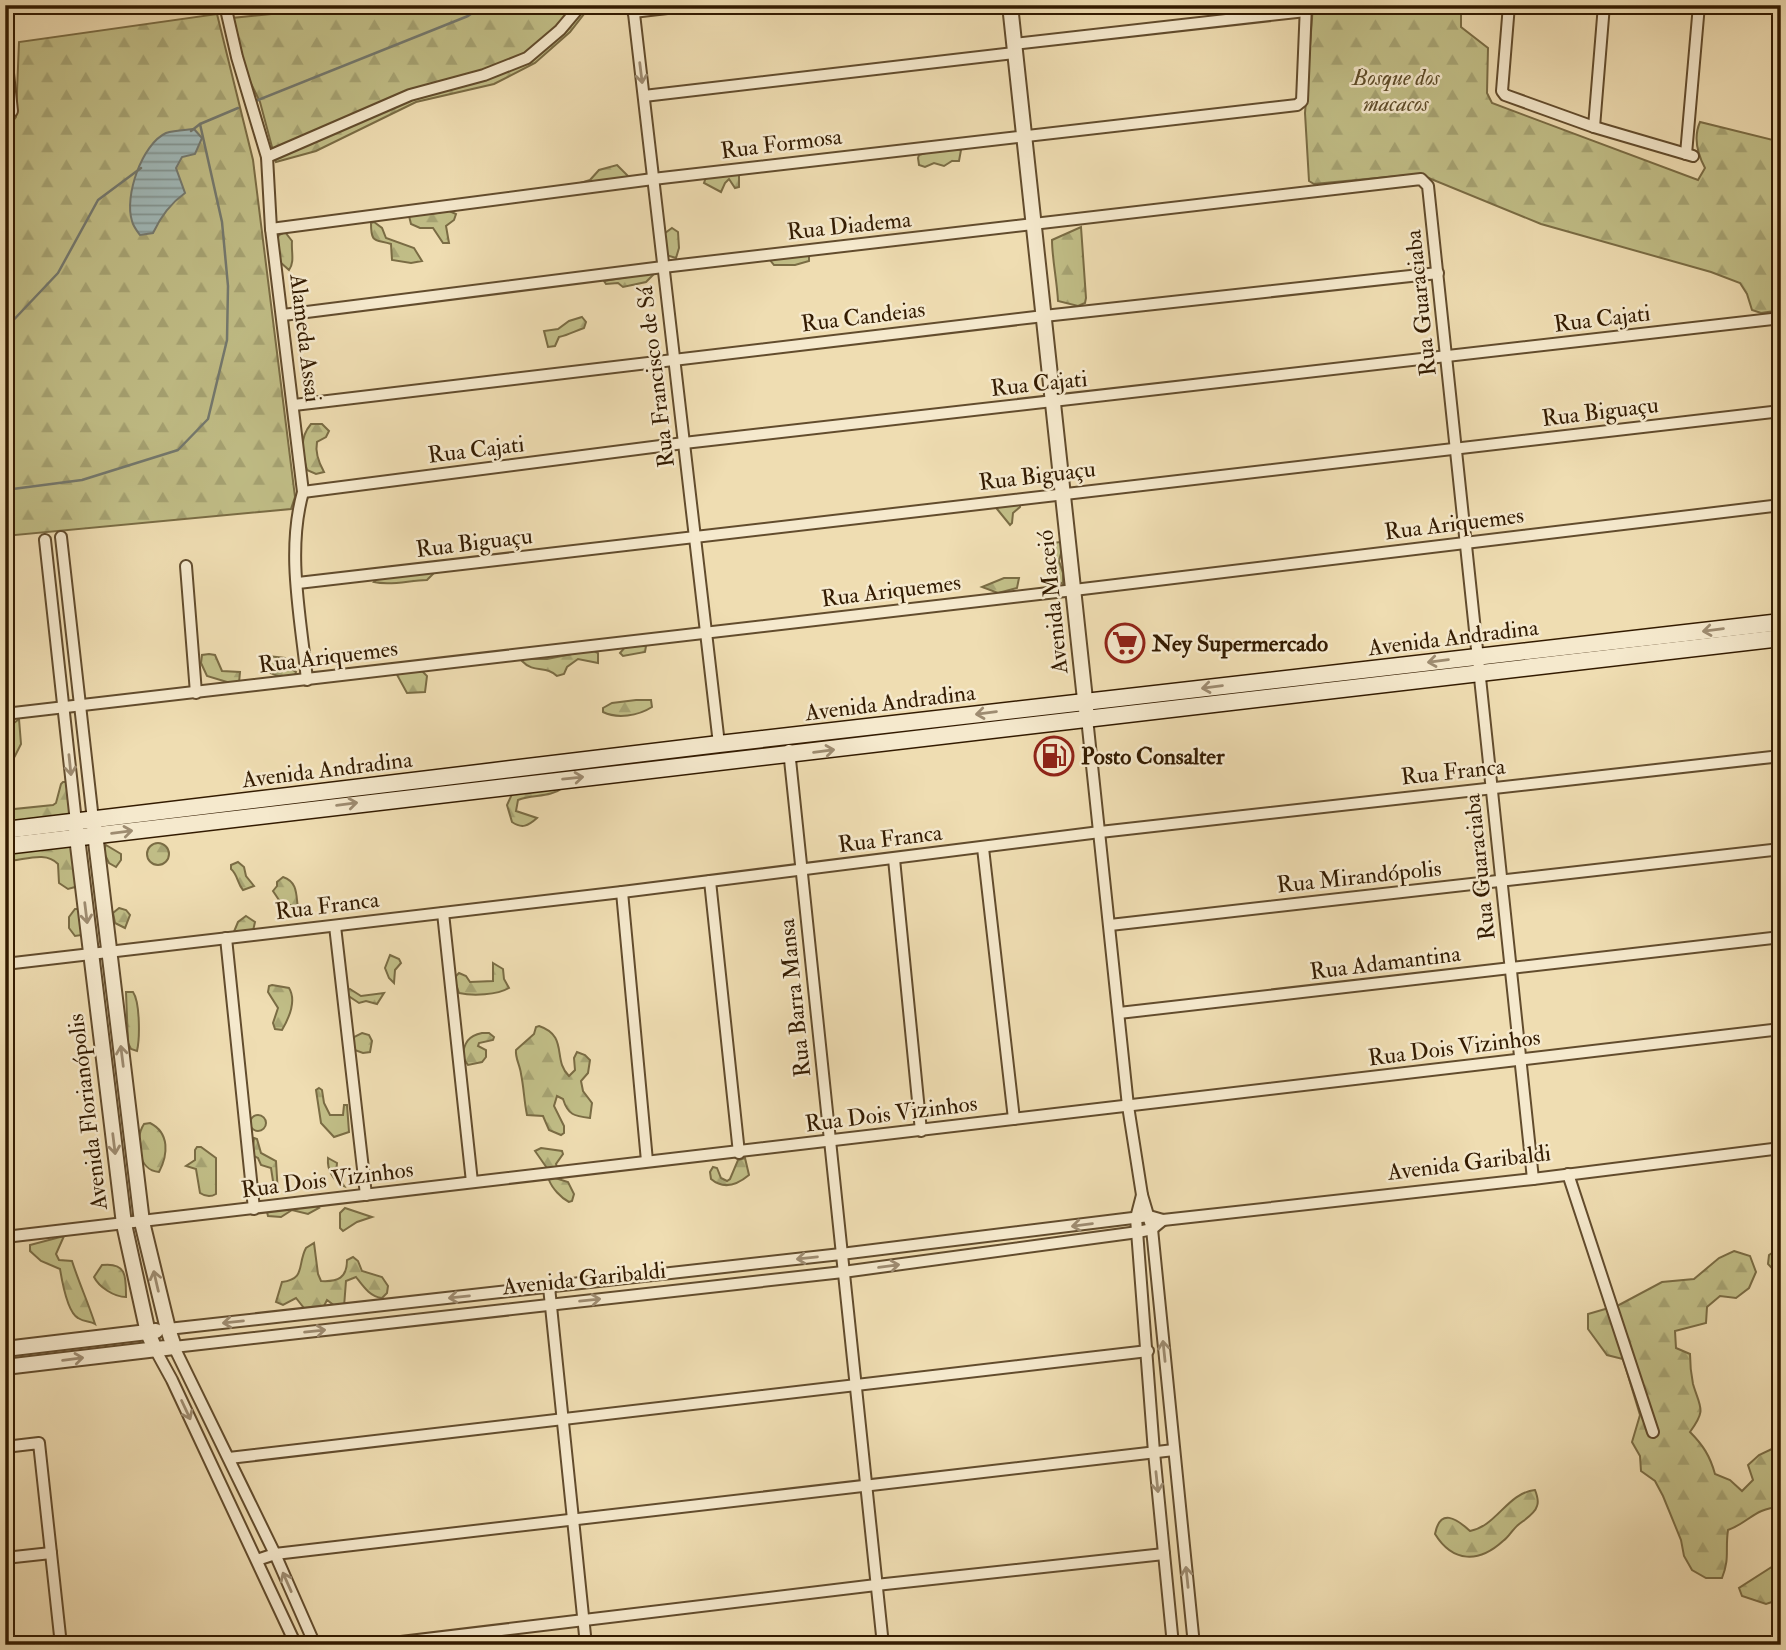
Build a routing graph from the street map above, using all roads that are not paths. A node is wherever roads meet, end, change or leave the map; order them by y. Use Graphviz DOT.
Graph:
graph roads {
  1 [pos="225,5"];
  2 [pos="581,5"];
  3 [pos="693,5"];
  4 [pos="1010,5"];
  5 [pos="1509,5"];
  6 [pos="1604,5"];
  7 [pos="1699,5"];
  8 [pos="633,8"];
  9 [pos="1306,8"];
  10 [pos="5,45"];
  11 [pos="1014,48"];
  12 [pos="644,96"];
  13 [pos="12,111"];
  14 [pos="1594,127"];
  15 [pos="1023,136"];
  16 [pos="267,157"];
  17 [pos="653,179"];
  18 [pos="1421,180"];
  19 [pos="1034,226"];
  20 [pos="271,229"];
  21 [pos="663,267"];
  22 [pos="1438,273"];
  23 [pos="283,315"];
  24 [pos="1044,316"];
  25 [pos="1781,318"];
  26 [pos="1446,358"];
  27 [pos="674,360"];
  28 [pos="1053,402"];
  29 [pos="294,405"];
  30 [pos="1781,411"];
  31 [pos="684,443"];
  32 [pos="1457,448"];
  33 [pos="303,492"];
  34 [pos="1064,493"];
  35 [pos="1781,505"];
  36 [pos="61,537"];
  37 [pos="694,538"];
  38 [pos="45,540"];
  39 [pos="1467,543"];
  40 [pos="186,566"];
  41 [pos="298,583"];
  42 [pos="1074,590"];
  43 [pos="1781,622"];
  44 [pos="705,633"];
  45 [pos="1781,638"];
  46 [pos="1478,657"];
  47 [pos="1479,673"];
  48 [pos="307,680"];
  49 [pos="196,693"];
  50 [pos="80,706"];
  51 [pos="64,708"];
  52 [pos="1086,710"];
  53 [pos="5,715"];
  54 [pos="787,737"];
  55 [pos="719,744"];
  56 [pos="789,755"];
  57 [pos="1781,756"];
  58 [pos="477,781"];
  59 [pos="1492,787"];
  60 [pos="94,827"];
  61 [pos="5,830"];
  62 [pos="76,830"];
  63 [pos="1100,832"];
  64 [pos="5,846"];
  65 [pos="983,848"];
  66 [pos="1781,849"];
  67 [pos="894,859"];
  68 [pos="802,870"];
  69 [pos="710,881"];
  70 [pos="1501,881"];
  71 [pos="622,892"];
  72 [pos="443,913"];
  73 [pos="1110,925"];
  74 [pos="335,926"];
  75 [pos="1781,937"];
  76 [pos="226,938"];
  77 [pos="110,952"];
  78 [pos="91,954"];
  79 [pos="5,964"];
  80 [pos="1512,968"];
  81 [pos="1119,1013"];
  82 [pos="1781,1029"];
  83 [pos="1521,1061"];
  84 [pos="1128,1106"];
  85 [pos="1014,1119"];
  86 [pos="920,1131"];
  87 [pos="830,1141"];
  88 [pos="1781,1148"];
  89 [pos="739,1153"];
  90 [pos="647,1161"];
  91 [pos="1569,1174"];
  92 [pos="1533,1179"];
  93 [pos="472,1182"];
  94 [pos="366,1195"];
  95 [pos="1142,1195"];
  96 [pos="254,1209"];
  97 [pos="1149,1216"];
  98 [pos="1136,1219"];
  99 [pos="1163,1220"];
  100 [pos="142,1222"];
  101 [pos="124,1224"];
  102 [pos="1152,1229"];
  103 [pos="1138,1232"];
  104 [pos="5,1237"];
  105 [pos="841,1254"];
  106 [pos="843,1272"];
  107 [pos="549,1287"];
  108 [pos="552,1305"];
  109 [pos="168,1329"];
  110 [pos="148,1333"];
  111 [pos="174,1347"];
  112 [pos="5,1349"];
  113 [pos="155,1349"];
  114 [pos="1147,1351"];
  115 [pos="5,1367"];
  116 [pos="855,1386"];
  117 [pos="564,1419"];
  118 [pos="1653,1432"];
  119 [pos="5,1447"];
  120 [pos="1174,1450"];
  121 [pos="1154,1452"];
  122 [pos="229,1458"];
  123 [pos="866,1485"];
  124 [pos="574,1519"];
  125 [pos="51,1553"];
  126 [pos="1164,1554"];
  127 [pos="275,1555"];
  128 [pos="5,1558"];
  129 [pos="257,1560"];
  130 [pos="876,1585"];
  131 [pos="584,1620"];
  132 [pos="61,1645"];
  133 [pos="296,1645"];
  134 [pos="315,1645"];
  135 [pos="376,1645"];
  136 [pos="586,1645"];
  137 [pos="883,1645"];
  138 [pos="1173,1645"];
  139 [pos="1194,1645"];
  1 -- 16 [label="street, Alameda Assai"];
  2 -- 16 [label="street"];
  3 -- 8 [label="street"];
  4 -- 11 [label="street, Avenida Maceió"];
  5 -- 14 [label="street"];
  6 -- 14 [label="street"];
  7 -- 14 [label="street"];
  8 -- 12 [label="street, Rua Francisco de Sá, one-way"];
  9 -- 11 [label="street"];
  9 -- 15 [label="street, Rua Formosa"];
  10 -- 13 [label="street"];
  11 -- 12 [label="street"];
  11 -- 15 [label="street, Avenida Maceió"];
  12 -- 17 [label="street, Rua Francisco de Sá"];
  15 -- 17 [label="street, Rua Formosa"];
  15 -- 19 [label="street, Avenida Maceió"];
  16 -- 20 [label="street, Alameda Assai"];
  17 -- 20 [label="street, Rua Formosa"];
  17 -- 21 [label="street, Rua Francisco de Sá"];
  18 -- 19 [label="street, Rua Diadema"];
  18 -- 22 [label="street, Rua Guaraciaba"];
  19 -- 21 [label="street, Rua Diadema"];
  19 -- 24 [label="street, Avenida Maceió"];
  20 -- 23 [label="street, Alameda Assai"];
  21 -- 23 [label="street, Rua Diadema"];
  21 -- 27 [label="street, Rua Francisco de Sá"];
  22 -- 24 [label="street, Rua Candeias"];
  22 -- 26 [label="street, Rua Guaraciaba"];
  23 -- 29 [label="street, Alameda Assai"];
  24 -- 27 [label="street, Rua Candeias"];
  24 -- 28 [label="street, Avenida Maceió"];
  25 -- 26 [label="street, Rua Cajati"];
  26 -- 28 [label="street, Rua Cajati"];
  26 -- 32 [label="street, Rua Guaraciaba"];
  27 -- 29 [label="street, Rua Candeias"];
  27 -- 31 [label="street, Rua Francisco de Sá"];
  28 -- 31 [label="street, Rua Cajati"];
  28 -- 34 [label="street, Avenida Maceió"];
  29 -- 33 [label="street, Alameda Assai"];
  30 -- 32 [label="street, Rua Biguaçu"];
  31 -- 33 [label="street, Rua Cajati"];
  31 -- 37 [label="street, Rua Francisco de Sá"];
  32 -- 34 [label="street, Rua Biguaçu"];
  32 -- 39 [label="street, Rua Guaraciaba"];
  33 -- 41 [label="street, Alameda Assai"];
  34 -- 37 [label="street, Rua Biguaçu"];
  34 -- 42 [label="street, Avenida Maceió"];
  35 -- 39 [label="street, Rua Ariquemes"];
  36 -- 50 [label="street"];
  37 -- 41 [label="street, Rua Biguaçu"];
  37 -- 44 [label="street, Rua Francisco de Sá"];
  38 -- 51 [label="street, Avenida Florianópolis"];
  39 -- 42 [label="street, Rua Ariquemes"];
  39 -- 46 [label="street, Rua Guaraciaba"];
  40 -- 49 [label="street"];
  41 -- 48 [label="street, Alameda Assai"];
  42 -- 44 [label="street, Rua Ariquemes"];
  42 -- 52 [label="street, Avenida Maceió"];
  43 -- 46 [label="main road, Avenida Andradina, one-way"];
  44 -- 48 [label="street, Rua Ariquemes"];
  44 -- 55 [label="street, Rua Francisco de Sá"];
  45 -- 47 [label="main road, Avenida Andradina"];
  46 -- 47 [label="street, Rua Guaraciaba"];
  46 -- 52 [label="main road, Avenida Andradina, one-way"];
  47 -- 52 [label="main road, Avenida Andradina"];
  47 -- 59 [label="street, Rua Guaraciaba"];
  48 -- 49 [label="street, Rua Ariquemes"];
  49 -- 50 [label="street, Rua Ariquemes"];
  50 -- 51 [label="street, Rua Ariquemes"];
  50 -- 60 [label="street"];
  51 -- 53 [label="street, Rua Ariquemes"];
  51 -- 62 [label="street, Avenida Florianópolis, one-way"];
  52 -- 54 [label="main road, Avenida Andradina, one-way"];
  56 -- 52 [label="main road, Avenida Andradina, one-way"];
  52 -- 63 [label="street, Avenida Maceió"];
  54 -- 55 [label="main road, Avenida Andradina"];
  54 -- 56 [label="street, Rua Barra Mansa"];
  55 -- 58 [label="main road, Avenida Andradina"];
  58 -- 56 [label="main road, Avenida Andradina, one-way"];
  56 -- 68 [label="street, Rua Barra Mansa"];
  57 -- 59 [label="street, Rua Franca"];
  58 -- 60 [label="main road, Avenida Andradina"];
  59 -- 63 [label="street, Rua Franca"];
  59 -- 70 [label="street, Rua Guaraciaba"];
  60 -- 62 [label="main road, Avenida Andradina"];
  60 -- 77 [label="street"];
  61 -- 62 [label="main road, Avenida Andradina"];
  62 -- 64 [label="main road, Avenida Andradina"];
  62 -- 78 [label="street, Avenida Florianópolis, one-way"];
  63 -- 65 [label="street, Rua Franca"];
  63 -- 73 [label="street, Avenida Maceió"];
  65 -- 67 [label="street, Rua Franca"];
  65 -- 85 [label="street"];
  66 -- 70 [label="street, Rua Mirandópolis"];
  67 -- 68 [label="street, Rua Franca"];
  67 -- 86 [label="street"];
  68 -- 69 [label="street, Rua Franca"];
  68 -- 87 [label="street, Rua Barra Mansa"];
  69 -- 71 [label="street, Rua Franca"];
  69 -- 89 [label="street"];
  70 -- 73 [label="street, Rua Mirandópolis"];
  70 -- 80 [label="street, Rua Guaraciaba"];
  71 -- 72 [label="street, Rua Franca"];
  71 -- 90 [label="street"];
  72 -- 74 [label="street, Rua Franca"];
  72 -- 93 [label="street"];
  73 -- 81 [label="street, Avenida Maceió"];
  74 -- 76 [label="street, Rua Franca"];
  74 -- 94 [label="street"];
  75 -- 80 [label="street, Rua Adamantina"];
  76 -- 77 [label="street, Rua Franca"];
  76 -- 96 [label="street"];
  77 -- 78 [label="street, Rua Franca"];
  100 -- 77 [label="street, one-way"];
  78 -- 79 [label="street, Rua Franca"];
  78 -- 101 [label="street, Avenida Florianópolis, one-way"];
  80 -- 81 [label="street, Rua Adamantina"];
  80 -- 83 [label="street, Rua Guaraciaba"];
  81 -- 84 [label="street, Avenida Maceió"];
  82 -- 83 [label="street, Rua Dois Vizinhos"];
  83 -- 84 [label="street, Rua Dois Vizinhos"];
  83 -- 92 [label="street, Rua Guaraciaba"];
  84 -- 85 [label="street, Rua Dois Vizinhos"];
  84 -- 95 [label="street, Avenida Maceió"];
  85 -- 86 [label="street, Rua Dois Vizinhos"];
  86 -- 87 [label="street, Rua Dois Vizinhos"];
  87 -- 89 [label="street, Rua Dois Vizinhos"];
  87 -- 105 [label="street, Rua Barra Mansa"];
  88 -- 91 [label="street, Avenida Garibaldi"];
  89 -- 90 [label="street, Rua Dois Vizinhos"];
  90 -- 93 [label="street, Rua Dois Vizinhos"];
  91 -- 92 [label="street, Avenida Garibaldi"];
  91 -- 118 [label="street"];
  92 -- 99 [label="street, Avenida Garibaldi"];
  93 -- 94 [label="street, Rua Dois Vizinhos"];
  94 -- 96 [label="street, Rua Dois Vizinhos"];
  95 -- 97 [label="street, Avenida Maceió"];
  95 -- 98 [label="street, Avenida Maceió"];
  96 -- 100 [label="street, Rua Dois Vizinhos"];
  97 -- 98 [label="street, Avenida Garibaldi"];
  97 -- 99 [label="street, Avenida Garibaldi"];
  97 -- 102 [label="street, Avenida Maceió"];
  98 -- 103 [label="street"];
  98 -- 105 [label="street, Avenida Garibaldi, one-way"];
  99 -- 102 [label="street, Avenida Garibaldi"];
  100 -- 101 [label="street, Rua Dois Vizinhos"];
  109 -- 100 [label="street, one-way"];
  101 -- 104 [label="street, Rua Dois Vizinhos"];
  101 -- 110 [label="street, Avenida Florianópolis"];
  102 -- 103 [label="street, Avenida Garibaldi"];
  120 -- 102 [label="street, Avenida Maceió, one-way"];
  106 -- 103 [label="street, Avenida Garibaldi, one-way"];
  103 -- 114 [label="street"];
  105 -- 106 [label="street, Rua Barra Mansa"];
  105 -- 107 [label="street, Avenida Garibaldi, one-way"];
  108 -- 106 [label="street, Avenida Garibaldi, one-way"];
  106 -- 116 [label="street"];
  107 -- 108 [label="street"];
  107 -- 109 [label="street, Avenida Garibaldi, one-way"];
  111 -- 108 [label="street, Avenida Garibaldi, one-way"];
  108 -- 117 [label="street"];
  109 -- 110 [label="street, Avenida Garibaldi"];
  109 -- 111 [label="street"];
  110 -- 112 [label="street, Avenida Garibaldi"];
  110 -- 113 [label="street, Avenida Florianópolis"];
  111 -- 113 [label="street, Avenida Garibaldi"];
  111 -- 122 [label="street"];
  115 -- 113 [label="street, Avenida Garibaldi, one-way"];
  113 -- 129 [label="street, Avenida Florianópolis, one-way"];
  114 -- 116 [label="street"];
  114 -- 121 [label="street"];
  116 -- 117 [label="street"];
  116 -- 123 [label="street"];
  117 -- 122 [label="street"];
  117 -- 124 [label="street"];
  119 -- 125 [label="street"];
  120 -- 121 [label="street"];
  139 -- 120 [label="street, Avenida Maceió, one-way"];
  121 -- 123 [label="street"];
  121 -- 126 [label="street, one-way"];
  122 -- 127 [label="street"];
  123 -- 124 [label="street"];
  123 -- 130 [label="street"];
  124 -- 127 [label="street"];
  124 -- 131 [label="street"];
  125 -- 128 [label="street"];
  125 -- 132 [label="street"];
  126 -- 130 [label="street"];
  126 -- 138 [label="street"];
  127 -- 129 [label="street"];
  134 -- 127 [label="street, one-way"];
  129 -- 133 [label="street, Avenida Florianópolis"];
  130 -- 131 [label="street"];
  130 -- 137 [label="street"];
  131 -- 135 [label="street"];
  131 -- 136 [label="street"];
}
